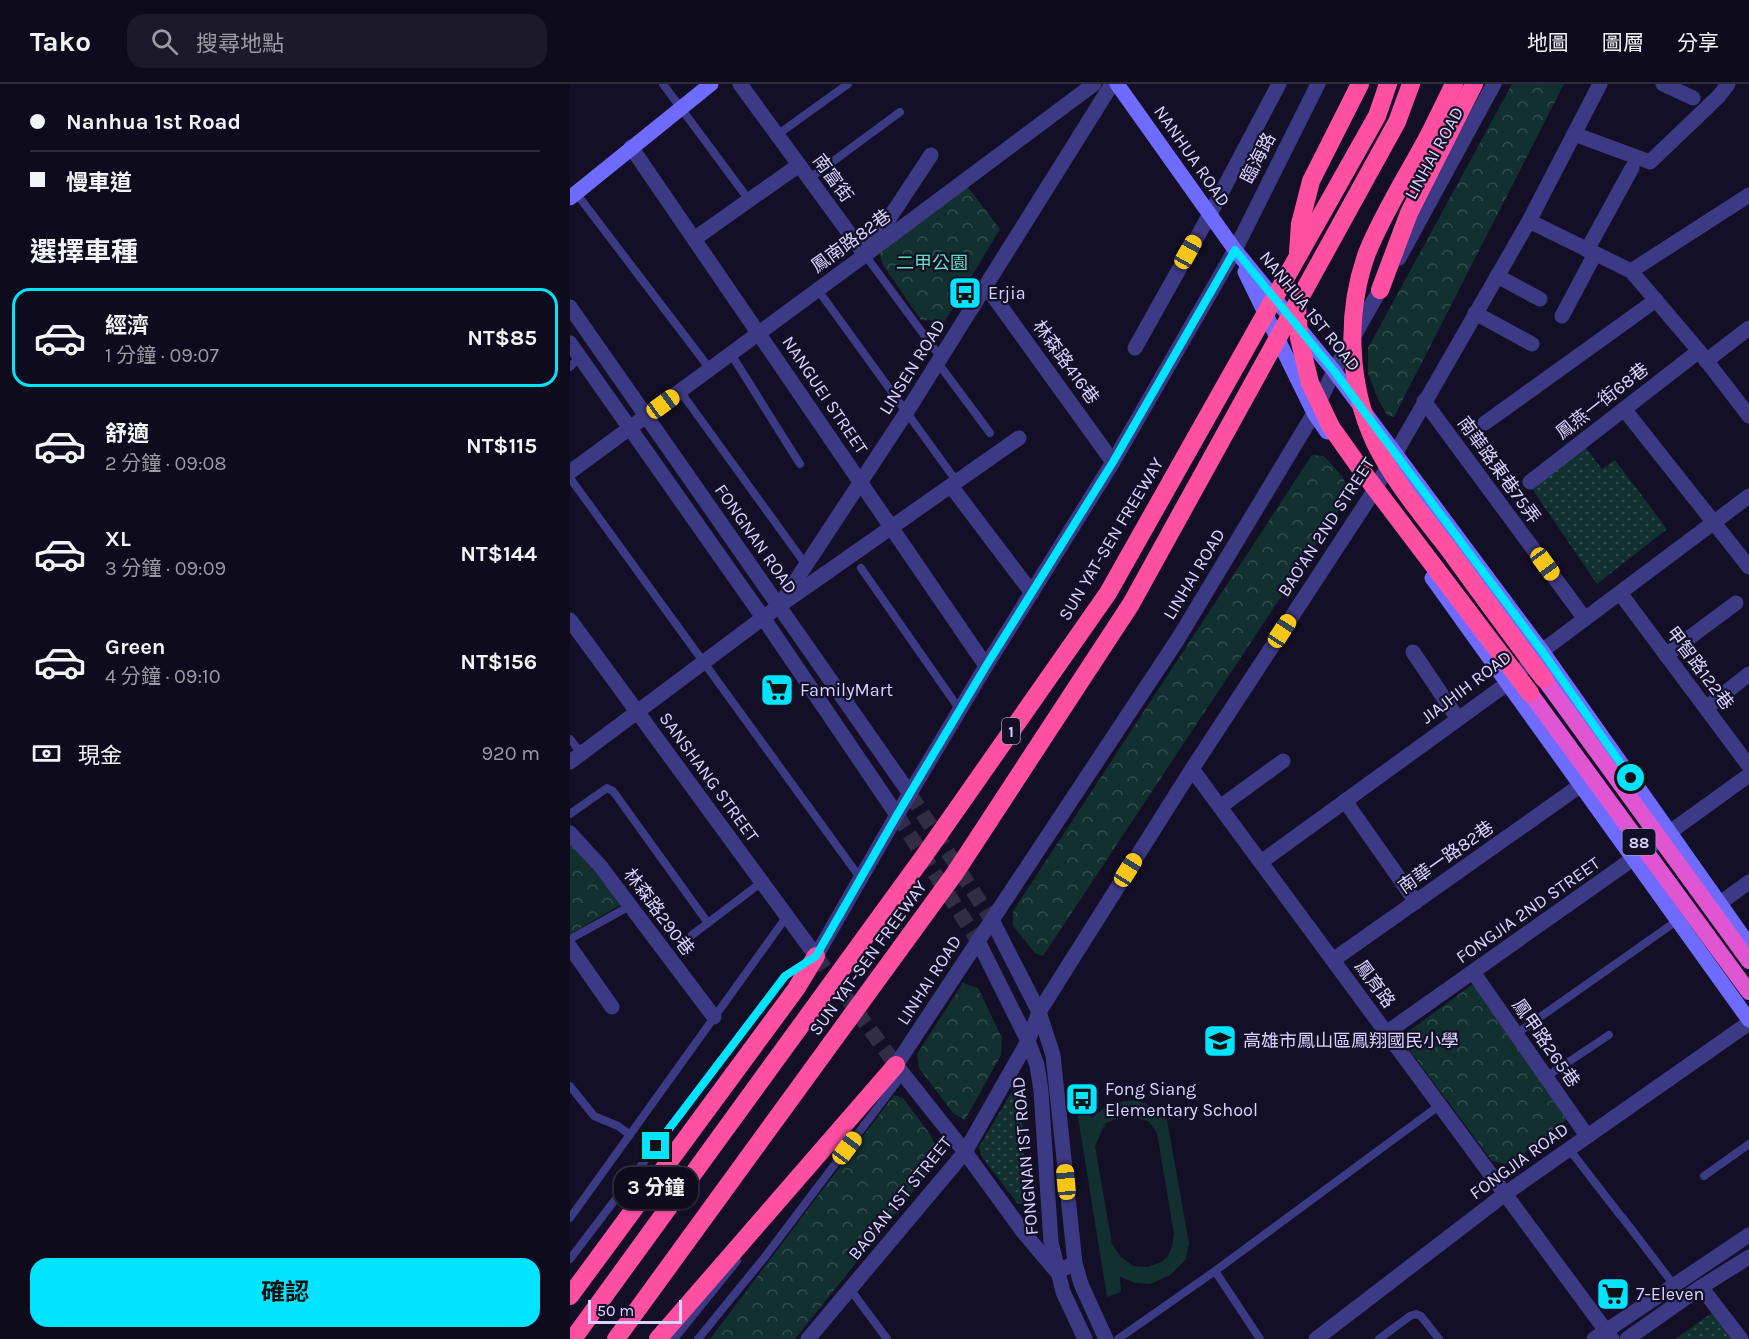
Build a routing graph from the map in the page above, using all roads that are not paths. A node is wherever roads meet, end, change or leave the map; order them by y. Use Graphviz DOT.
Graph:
graph roads {
  1 [pos="663,84"];
  2 [pos="711,84"];
  3 [pos="740,84"];
  4 [pos="848,84"];
  5 [pos="1094,84"];
  6 [pos="1112,84"];
  7 [pos="1117,84"];
  8 [pos="1280,84"];
  9 [pos="1318,84"];
  10 [pos="1360,84"];
  11 [pos="1388,84"];
  12 [pos="1411,84"];
  13 [pos="1454,84"];
  14 [pos="1474,84"];
  15 [pos="1494,84"];
  16 [pos="1600,84"];
  17 [pos="1663,84"];
  18 [pos="1728,84"];
  19 [pos="1693,98"];
  20 [pos="681,107"];
  21 [pos="900,112"];
  22 [pos="1574,134"];
  23 [pos="777,135"];
  24 [pos="631,147"];
  25 [pos="931,155"];
  26 [pos="799,165"];
  27 [pos="1632,168"];
  28 [pos="809,179"];
  29 [pos="1749,195"];
  30 [pos="573,196"];
  31 [pos="749,200"];
  32 [pos="1210,214"];
  33 [pos="1529,221"];
  34 [pos="694,239"];
  35 [pos="1235,250"];
  36 [pos="1591,252"];
  37 [pos="865,255"];
  38 [pos="1631,271"];
  39 [pos="1497,276"];
  40 [pos="986,286"];
  41 [pos="818,290"];
  42 [pos="1380,290"];
  43 [pos="1540,299"];
  44 [pos="1656,300"];
  45 [pos="570,307"];
  46 [pos="1475,313"];
  47 [pos="1562,316"];
  48 [pos="1749,328"];
  49 [pos="758,333"];
  50 [pos="570,343"];
  51 [pos="1532,344"];
  52 [pos="1135,348"];
  53 [pos="730,354"];
  54 [pos="1702,356"];
  55 [pos="939,360"];
  56 [pos="575,362"];
  57 [pos="710,369"];
  58 [pos="1334,371"];
  59 [pos="680,391"];
  60 [pos="1424,402"];
  61 [pos="1624,409"];
  62 [pos="906,413"];
  63 [pos="1314,413"];
  64 [pos="646,416"];
  65 [pos="1749,416"];
  66 [pos="1485,423"];
  67 [pos="630,428"];
  68 [pos="990,433"];
  69 [pos="1019,438"];
  70 [pos="1395,454"];
  71 [pos="1113,462"];
  72 [pos="800,464"];
  73 [pos="570,472"];
  74 [pos="570,478"];
  75 [pos="1530,482"];
  76 [pos="861,483"];
  77 [pos="954,484"];
  78 [pos="1372,494"];
  79 [pos="1749,496"];
  80 [pos="1714,522"];
  81 [pos="892,527"];
  82 [pos="807,566"];
  83 [pos="1749,567"];
  84 [pos="861,568"];
  85 [pos="1032,593"];
  86 [pos="1620,593"];
  87 [pos="1736,603"];
  88 [pos="779,606"];
  89 [pos="764,619"];
  90 [pos="1585,619"];
  91 [pos="570,620"];
  92 [pos="1542,651"];
  93 [pos="1413,652"];
  94 [pos="1666,655"];
  95 [pos="705,662"];
  96 [pos="986,666"];
  97 [pos="1749,674"];
  98 [pos="1544,679"];
  99 [pos="1508,683"];
  100 [pos="1530,693"];
  101 [pos="1706,708"];
  102 [pos="960,710"];
  103 [pos="637,712"];
  104 [pos="1458,719"];
  105 [pos="570,739"];
  106 [pos="576,758"];
  107 [pos="1283,760"];
  108 [pos="1749,766"];
  109 [pos="1191,769"];
  110 [pos="1749,775"];
  111 [pos="1581,785"];
  112 [pos="910,794"];
  113 [pos="1345,801"];
  114 [pos="1220,807"];
  115 [pos="570,813"];
  116 [pos="897,815"];
  117 [pos="1670,832"];
  118 [pos="570,833"];
  119 [pos="1634,858"];
  120 [pos="1261,862"];
  121 [pos="861,879"];
  122 [pos="762,882"];
  123 [pos="1749,882"];
  124 [pos="1416,902"];
  125 [pos="1720,903"];
  126 [pos="630,906"];
  127 [pos="787,916"];
  128 [pos="1678,920"];
  129 [pos="993,921"];
  130 [pos="708,922"];
  131 [pos="692,935"];
  132 [pos="570,939"];
  133 [pos="978,940"];
  134 [pos="1749,945"];
  135 [pos="570,947"];
  136 [pos="816,956"];
  137 [pos="1333,960"];
  138 [pos="1749,961"];
  139 [pos="1473,972"];
  140 [pos="1749,992"];
  141 [pos="612,1007"];
  142 [pos="1039,1012"];
  143 [pos="714,1017"];
  144 [pos="1749,1021"];
  145 [pos="1386,1033"];
  146 [pos="1516,1034"];
  147 [pos="1609,1035"];
  148 [pos="1028,1041"];
  149 [pos="900,1070"];
  150 [pos="1546,1077"];
  151 [pos="570,1086"];
  152 [pos="1440,1106"];
  153 [pos="630,1135"];
  154 [pos="1587,1136"];
  155 [pos="1749,1144"];
  156 [pos="1569,1149"];
  157 [pos="965,1152"];
  158 [pos="1704,1176"];
  159 [pos="1505,1194"];
  160 [pos="570,1218"];
  161 [pos="1749,1235"];
  162 [pos="1749,1257"];
  163 [pos="570,1259"];
  164 [pos="1075,1263"];
  165 [pos="1215,1271"];
  166 [pos="1057,1272"];
  167 [pos="1674,1285"];
  168 [pos="1701,1287"];
  169 [pos="850,1289"];
  170 [pos="570,1296"];
  171 [pos="1437,1336"];
  172 [pos="1604,1336"];
  173 [pos="573,1339"];
  174 [pos="616,1339"];
  175 [pos="658,1339"];
  176 [pos="674,1339"];
  177 [pos="698,1339"];
  178 [pos="808,1339"];
  179 [pos="886,1339"];
  180 [pos="1085,1339"];
  181 [pos="1106,1339"];
  182 [pos="1118,1339"];
  183 [pos="1260,1339"];
  184 [pos="1316,1339"];
  185 [pos="1378,1339"];
  186 [pos="1627,1339"];
  187 [pos="1741,1339"];
  1 -- 20 [label="lane"];
  2 -- 20 [label="main road"];
  3 -- 23 [label="street, 南富街"];
  4 -- 23 [label="lane"];
  5 -- 37 [label="street, 鳳南路82巷"];
  6 -- 40 [label="street, LINSEN ROAD"];
  7 -- 32 [label="main road, NANHUA ROAD"];
  8 -- 32 [label="street"];
  9 -- 35 [label="street, 臨海路"];
  10 -- 100 [label="highway, bridge"];
  11 -- 173 [label="highway, SUN YAT-SEN FREEWAY / 1, bridge"];
  12 -- 174 [label="highway, SUN YAT-SEN FREEWAY / 1, bridge"];
  13 -- 98 [label="highway, bridge"];
  14 -- 42 [label="highway"];
  15 -- 42 [label="street, LINHAI ROAD"];
  16 -- 22 [label="street, BAO'AN 2ND STREET"];
  17 -- 19 [label="street"];
  18 -- 22 [label="street"];
  20 -- 24 [label="main road"];
  20 -- 31 [label="lane"];
  21 -- 28 [label="lane"];
  22 -- 33 [label="street, BAO'AN 2ND STREET"];
  23 -- 26 [label="street, 南富街"];
  24 -- 30 [label="main road"];
  24 -- 34 [label="street, NANGUEI STREET"];
  25 -- 37 [label="street"];
  26 -- 28 [label="street, 南富街"];
  26 -- 31 [label="street"];
  27 -- 36 [label="street"];
  28 -- 37 [label="street, 南富街"];
  29 -- 38 [label="street"];
  30 -- 57 [label="lane"];
  31 -- 34 [label="street"];
  32 -- 35 [label="main road, NANHUA ROAD"];
  32 -- 52 [label="street"];
  33 -- 36 [label="street"];
  33 -- 39 [label="street, BAO'AN 2ND STREET"];
  34 -- 49 [label="street, NANGUEI STREET"];
  35 -- 58 [label="main road, NANHUA 1ST ROAD"];
  35 -- 63 [label="main road, NANHUA 1ST ROAD"];
  35 -- 71 [label="street, 臨海路"];
  36 -- 38 [label="street"];
  36 -- 47 [label="street"];
  37 -- 41 [label="street, 鳳南路82巷"];
  37 -- 55 [label="lane"];
  38 -- 44 [label="street"];
  39 -- 43 [label="street"];
  39 -- 46 [label="street, BAO'AN 2ND STREET"];
  40 -- 55 [label="street, LINSEN ROAD"];
  40 -- 71 [label="street, 林森路416巷"];
  41 -- 49 [label="street, 鳳南路82巷"];
  41 -- 62 [label="lane"];
  42 -- 58 [label="street, LINHAI ROAD"];
  44 -- 54 [label="street"];
  44 -- 66 [label="street"];
  45 -- 64 [label="street, FONGNAN ROAD"];
  46 -- 51 [label="street"];
  46 -- 60 [label="street, BAO'AN 2ND STREET"];
  48 -- 54 [label="street, 鳳燕一街68巷"];
  49 -- 53 [label="street, 鳳南路82巷"];
  49 -- 76 [label="street, NANGUEI STREET"];
  50 -- 56 [label="street"];
  53 -- 57 [label="street, 鳳南路82巷"];
  53 -- 72 [label="lane"];
  54 -- 61 [label="street, 鳳燕一街68巷"];
  54 -- 65 [label="street"];
  55 -- 62 [label="street, LINSEN ROAD"];
  55 -- 68 [label="lane"];
  56 -- 67 [label="street"];
  57 -- 59 [label="street, 鳳南路82巷"];
  58 -- 63 [label="street, LINHAI ROAD"];
  58 -- 70 [label="main road, NANHUA 1ST ROAD"];
  59 -- 64 [label="street, 鳳南路82巷"];
  59 -- 82 [label="lane"];
  60 -- 70 [label="street, BAO'AN 2ND STREET"];
  60 -- 90 [label="street, 南華路東巷75弄"];
  61 -- 75 [label="street, 鳳燕一街68巷"];
  61 -- 80 [label="street"];
  62 -- 76 [label="street, LINSEN ROAD"];
  62 -- 77 [label="lane"];
  63 -- 78 [label="main road, NANHUA 1ST ROAD"];
  63 -- 129 [label="street, LINHAI ROAD"];
  64 -- 67 [label="street, 鳳南路82巷"];
  64 -- 88 [label="street, FONGNAN ROAD"];
  67 -- 73 [label="street, 鳳南路82巷"];
  67 -- 89 [label="street"];
  69 -- 77 [label="street"];
  70 -- 78 [label="street, BAO'AN 2ND STREET"];
  70 -- 92 [label="main road, NANHUA 1ST ROAD"];
  71 -- 85 [label="street, 臨海路"];
  74 -- 95 [label="lane"];
  76 -- 81 [label="street, NANGUEI STREET"];
  76 -- 82 [label="street, LINSEN ROAD"];
  77 -- 81 [label="street"];
  77 -- 85 [label="street"];
  78 -- 99 [label="main road, NANHUA 1ST ROAD"];
  78 -- 109 [label="street, BAO'AN 2ND STREET"];
  79 -- 80 [label="street, JIAJHIH ROAD"];
  80 -- 83 [label="street"];
  80 -- 86 [label="street, JIAJHIH ROAD"];
  81 -- 88 [label="street"];
  81 -- 96 [label="street, NANGUEI STREET"];
  82 -- 88 [label="street, LINSEN ROAD"];
  84 -- 102 [label="lane"];
  85 -- 96 [label="street, 臨海路"];
  86 -- 90 [label="street, JIAJHIH ROAD"];
  86 -- 94 [label="street, 甲智路122巷"];
  87 -- 94 [label="street"];
  88 -- 89 [label="street"];
  88 -- 112 [label="street, FONGNAN ROAD"];
  89 -- 95 [label="street"];
  89 -- 116 [label="street"];
  90 -- 92 [label="street, JIAJHIH ROAD"];
  91 -- 103 [label="street, SANSHANG STREET"];
  92 -- 99 [label="street, JIAJHIH ROAD"];
  92 -- 117 [label="main road, NANHUA 1ST ROAD"];
  93 -- 104 [label="street"];
  94 -- 101 [label="street, 甲智路122巷"];
  95 -- 103 [label="street"];
  95 -- 121 [label="lane"];
  96 -- 102 [label="street, 臨海路"];
  97 -- 101 [label="street"];
  98 -- 138 [label="highway, 88, bridge"];
  99 -- 104 [label="street, JIAJHIH ROAD"];
  99 -- 111 [label="main road, NANHUA 1ST ROAD"];
  100 -- 140 [label="highway, 88, bridge"];
  101 -- 108 [label="street, 甲智路122巷"];
  102 -- 112 [label="street, 臨海路"];
  103 -- 106 [label="street"];
  103 -- 122 [label="street, SANSHANG STREET"];
  104 -- 113 [label="street, JIAJHIH ROAD"];
  105 -- 106 [label="lane"];
  107 -- 114 [label="street"];
  109 -- 114 [label="street, 鳳育路"];
  109 -- 142 [label="street, BAO'AN 2ND STREET"];
  110 -- 117 [label="street, FONGJIA 2ND STREET"];
  111 -- 119 [label="main road, NANHUA 1ST ROAD"];
  111 -- 124 [label="street, 南華一路82巷"];
  112 -- 116 [label="street, 臨海路"];
  113 -- 120 [label="street, JIAJHIH ROAD"];
  113 -- 124 [label="street"];
  114 -- 120 [label="street, 鳳育路"];
  115 -- 130 [label="lane"];
  116 -- 121 [label="street, 臨海路"];
  117 -- 119 [label="street, FONGJIA 2ND STREET"];
  117 -- 125 [label="main road, NANHUA 1ST ROAD"];
  118 -- 126 [label="street, 林森路290巷"];
  119 -- 128 [label="main road, NANHUA 1ST ROAD"];
  119 -- 139 [label="street, FONGJIA 2ND STREET"];
  120 -- 137 [label="street, 鳳育路"];
  121 -- 136 [label="street, 臨海路"];
  122 -- 127 [label="street, SANSHANG STREET"];
  122 -- 130 [label="lane"];
  123 -- 125 [label="street"];
  124 -- 137 [label="street, 南華一路82巷"];
  125 -- 134 [label="main road, NANHUA 1ST ROAD"];
  126 -- 132 [label="lane"];
  126 -- 143 [label="street, 林森路290巷"];
  127 -- 136 [label="street, SANSHANG STREET"];
  127 -- 143 [label="lane"];
  128 -- 144 [label="main road, NANHUA 1ST ROAD"];
  128 -- 146 [label="lane"];
  129 -- 133 [label="street, LINHAI ROAD"];
  129 -- 142 [label="street, FONGNAN 1ST ROAD"];
  130 -- 131 [label="lane"];
  133 -- 148 [label="street, FONGNAN 1ST ROAD"];
  133 -- 149 [label="street, LINHAI ROAD"];
  135 -- 141 [label="street"];
  136 -- 163 [label="lane"];
  136 -- 170 [label="highway"];
  137 -- 145 [label="street, 鳳育路"];
  139 -- 145 [label="street, FONGJIA 2ND STREET"];
  139 -- 146 [label="street, 鳳甲路265巷"];
  142 -- 148 [label="street, BAO'AN 2ND STREET"];
  142 -- 164 [label="street, FONGNAN 1ST ROAD"];
  143 -- 153 [label="lane"];
  144 -- 154 [label="street, FONGJIA ROAD"];
  145 -- 152 [label="street, 鳳育路"];
  146 -- 150 [label="street, 鳳甲路265巷"];
  147 -- 150 [label="lane"];
  148 -- 157 [label="street, BAO'AN 1ST STREET"];
  148 -- 166 [label="street, FONGNAN 1ST ROAD"];
  149 -- 157 [label="street"];
  149 -- 175 [label="highway"];
  149 -- 176 [label="lane"];
  149 -- 177 [label="lane"];
  150 -- 154 [label="street, 鳳甲路265巷"];
  151 -- 153 [label="lane"];
  152 -- 159 [label="street, 鳳育路"];
  152 -- 165 [label="lane"];
  153 -- 160 [label="lane"];
  154 -- 156 [label="street, FONGJIA ROAD"];
  155 -- 158 [label="lane"];
  156 -- 159 [label="street, FONGJIA ROAD"];
  156 -- 167 [label="lane"];
  157 -- 166 [label="street"];
  157 -- 169 [label="street, BAO'AN 1ST STREET"];
  159 -- 172 [label="street, 鳳育路"];
  159 -- 184 [label="street, FONGJIA ROAD"];
  161 -- 167 [label="street"];
  162 -- 168 [label="street"];
  164 -- 166 [label="street"];
  164 -- 181 [label="street, FONGNAN 1ST ROAD"];
  165 -- 182 [label="lane"];
  165 -- 183 [label="lane"];
  166 -- 180 [label="street, FONGNAN 1ST ROAD"];
  167 -- 172 [label="street"];
  168 -- 186 [label="street"];
  168 -- 187 [label="street"];
  169 -- 178 [label="street, BAO'AN 1ST STREET"];
  169 -- 179 [label="lane"];
  171 -- 185 [label="lane"];
}
